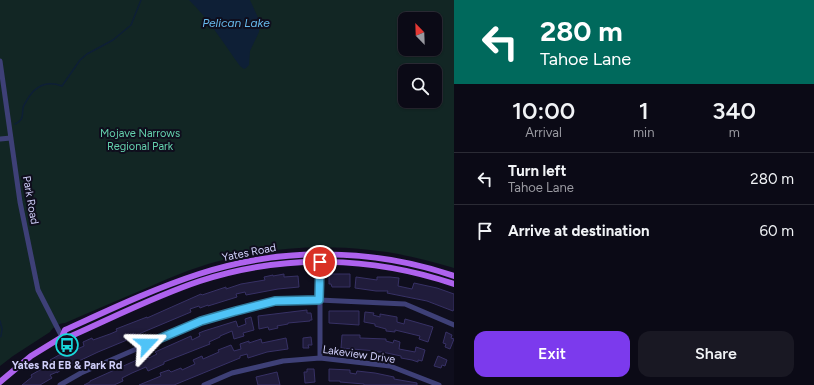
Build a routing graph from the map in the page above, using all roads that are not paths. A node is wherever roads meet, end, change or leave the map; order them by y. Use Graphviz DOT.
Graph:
graph roads {
  1 [pos="0,61"];
  2 [pos="11,138"];
  3 [pos="0,139"];
  4 [pos="320,262"];
  5 [pos="454,276"];
  6 [pos="454,284"];
  7 [pos="319,300"];
  8 [pos="454,325"];
  9 [pos="62,337"];
  10 [pos="320,358"];
  11 [pos="0,382"];
  12 [pos="60,385"];
  13 [pos="204,385"];
  14 [pos="439,385"];
  1 -- 2 [label="street, Park Road"];
  2 -- 3 [label="street"];
  2 -- 9 [label="street, Park Road"];
  4 -- 6 [label="main road, Yates Road"];
  4 -- 7 [label="street"];
  4 -- 9 [label="main road, Yates Road"];
  5 -- 9 [label="main road, Yates Road"];
  7 -- 8 [label="street"];
  7 -- 10 [label="street"];
  7 -- 12 [label="street"];
  9 -- 11 [label="main road, Yates Road"];
  10 -- 13 [label="street, Lakeview Drive"];
  10 -- 14 [label="street, Lakeview Drive"];
}
